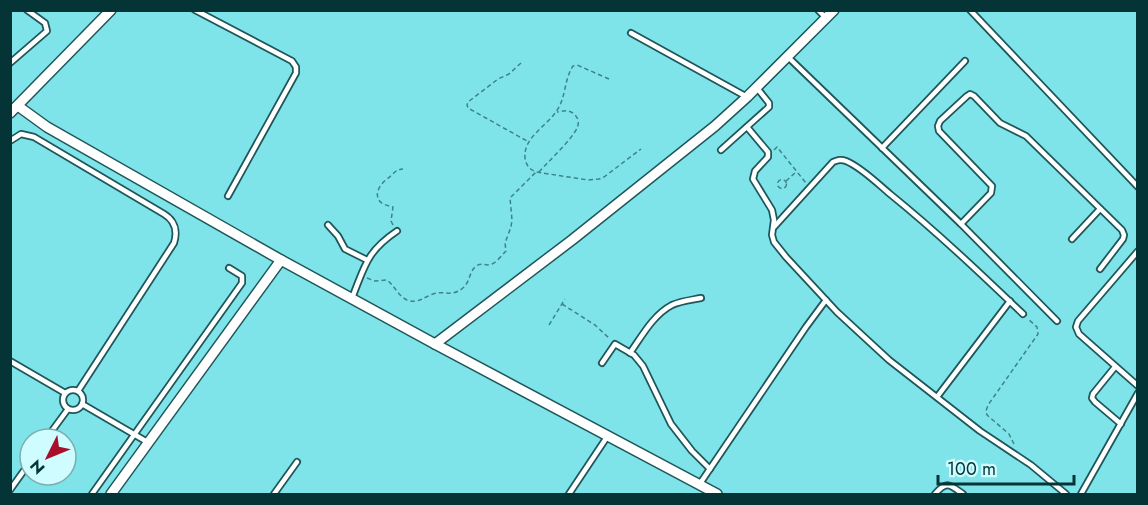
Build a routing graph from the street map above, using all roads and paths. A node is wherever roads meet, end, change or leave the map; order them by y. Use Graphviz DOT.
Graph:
graph roads {
  1 [pos="27,10"];
  2 [pos="111,10"];
  3 [pos="195,10"];
  4 [pos="818,10"];
  5 [pos="970,10"];
  6 [pos="830,14"];
  7 [pos="631,33"];
  8 [pos="788,57"];
  9 [pos="965,61"];
  10 [pos="10,63"];
  11 [pos="521,63"];
  12 [pos="609,79"];
  13 [pos="756,88"];
  14 [pos="747,97"];
  15 [pos="18,106"];
  16 [pos="10,113"];
  17 [pos="556,113"];
  18 [pos="747,127"];
  19 [pos="10,141"];
  20 [pos="528,142"];
  21 [pos="882,148"];
  22 [pos="641,149"];
  23 [pos="721,150"];
  24 [pos="769,154"];
  25 [pos="403,169"];
  26 [pos="796,171"];
  27 [pos="537,172"];
  28 [pos="785,181"];
  29 [pos="1137,187"];
  30 [pos="810,188"];
  31 [pos="228,196"];
  32 [pos="1100,209"];
  33 [pos="961,224"];
  34 [pos="328,225"];
  35 [pos="772,228"];
  36 [pos="397,231"];
  37 [pos="1072,239"];
  38 [pos="1137,251"];
  39 [pos="281,260"];
  40 [pos="367,260"];
  41 [pos="229,268"];
  42 [pos="1100,269"];
  43 [pos="361,276"];
  44 [pos="352,298"];
  45 [pos="701,298"];
  46 [pos="565,299"];
  47 [pos="826,300"];
  48 [pos="1010,301"];
  49 [pos="562,304"];
  50 [pos="1023,314"];
  51 [pos="1057,321"];
  52 [pos="549,325"];
  53 [pos="435,344"];
  54 [pos="615,344"];
  55 [pos="630,353"];
  56 [pos="10,361"];
  57 [pos="602,363"];
  58 [pos="1115,367"];
  59 [pos="1137,386"];
  60 [pos="78,391"];
  61 [pos="64,393"];
  62 [pos="1137,393"];
  63 [pos="937,397"];
  64 [pos="82,404"];
  65 [pos="68,409"];
  66 [pos="1120,424"];
  67 [pos="55,427"];
  68 [pos="135,435"];
  69 [pos="608,436"];
  70 [pos="149,443"];
  71 [pos="1016,455"];
  72 [pos="297,462"];
  73 [pos="710,469"];
  74 [pos="699,485"];
  75 [pos="92,495"];
  76 [pos="111,495"];
  77 [pos="274,495"];
  78 [pos="569,495"];
  79 [pos="717,495"];
  80 [pos="935,495"];
  81 [pos="963,495"];
  82 [pos="1065,495"];
  83 [pos="1081,495"];
  1 -- 10 [label="lane"];
  2 -- 15 [label="street"];
  3 -- 31 [label="lane"];
  4 -- 6 [label="lane"];
  5 -- 29 [label="lane"];
  6 -- 8 [label="street"];
  7 -- 14 [label="lane"];
  8 -- 13 [label="street"];
  8 -- 21 [label="lane"];
  9 -- 21 [label="lane"];
  11 -- 20 [label="path"];
  12 -- 17 [label="path"];
  13 -- 14 [label="street"];
  13 -- 18 [label="lane"];
  14 -- 53 [label="street"];
  15 -- 16 [label="street"];
  15 -- 39 [label="street"];
  17 -- 20 [label="path"];
  17 -- 27 [label="path"];
  18 -- 23 [label="lane"];
  18 -- 24 [label="lane"];
  19 -- 60 [label="lane"];
  20 -- 27 [label="path"];
  21 -- 33 [label="lane"];
  22 -- 27 [label="path"];
  24 -- 26 [label="path"];
  24 -- 35 [label="lane"];
  25 -- 36 [label="path"];
  26 -- 28 [label="path"];
  26 -- 30 [label="path"];
  27 -- 43 [label="path"];
  30 -- 35 [label="lane"];
  30 -- 48 [label="lane"];
  32 -- 33 [label="lane"];
  32 -- 37 [label="lane"];
  32 -- 42 [label="lane"];
  33 -- 51 [label="lane"];
  34 -- 40 [label="lane"];
  35 -- 47 [label="lane"];
  36 -- 40 [label="lane"];
  38 -- 58 [label="lane"];
  39 -- 44 [label="street"];
  39 -- 70 [label="street"];
  40 -- 43 [label="lane"];
  41 -- 68 [label="lane"];
  43 -- 44 [label="lane"];
  44 -- 53 [label="street"];
  45 -- 55 [label="lane"];
  46 -- 49 [label="path"];
  47 -- 63 [label="lane"];
  47 -- 73 [label="lane"];
  48 -- 50 [label="lane"];
  48 -- 63 [label="lane"];
  49 -- 52 [label="path"];
  49 -- 54 [label="path"];
  50 -- 71 [label="path"];
  53 -- 69 [label="street"];
  54 -- 55 [label="lane"];
  54 -- 57 [label="lane"];
  55 -- 73 [label="lane"];
  56 -- 61 [label="lane"];
  58 -- 59 [label="lane"];
  58 -- 66 [label="lane"];
  60 -- 61 [label="lane"];
  60 -- 64 [label="lane"];
  61 -- 65 [label="lane"];
  62 -- 66 [label="lane"];
  63 -- 71 [label="lane"];
  64 -- 65 [label="lane"];
  64 -- 68 [label="lane"];
  65 -- 67 [label="lane"];
  66 -- 83 [label="lane"];
  68 -- 70 [label="lane"];
  68 -- 75 [label="lane"];
  69 -- 74 [label="street"];
  69 -- 78 [label="lane"];
  70 -- 76 [label="street"];
  71 -- 82 [label="lane"];
  72 -- 77 [label="lane"];
  73 -- 74 [label="lane"];
  74 -- 79 [label="street"];
  80 -- 81 [label="lane"];
}
